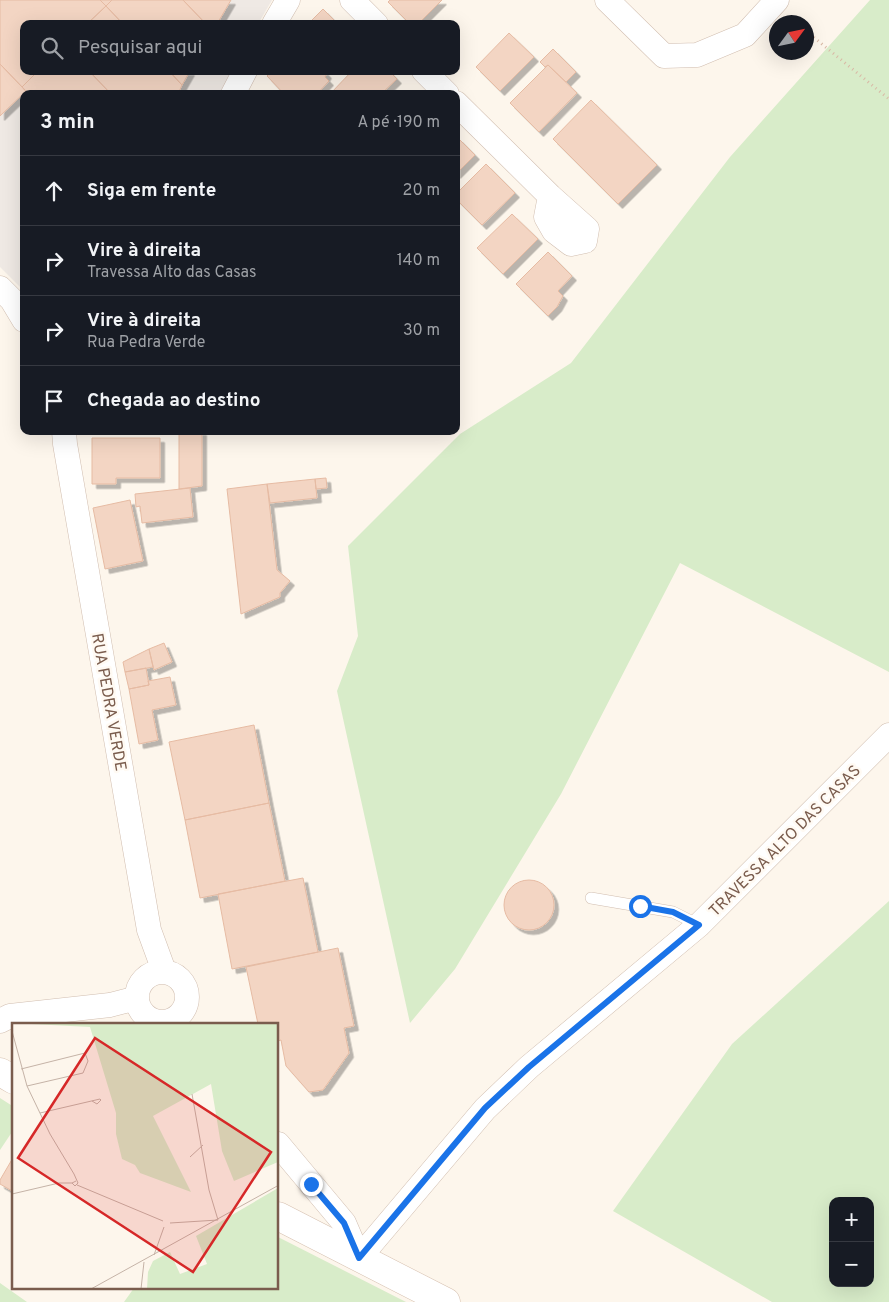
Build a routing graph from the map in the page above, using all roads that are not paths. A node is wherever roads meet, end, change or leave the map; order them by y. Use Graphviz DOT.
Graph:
graph roads {
  1 [pos="288,0"];
  2 [pos="352,0"];
  3 [pos="607,0"];
  4 [pos="777,0"];
  5 [pos="276,20"];
  6 [pos="372,20"];
  7 [pos="243,75"];
  8 [pos="428,75"];
  9 [pos="235,90"];
  10 [pos="443,90"];
  11 [pos="460,107"];
  12 [pos="550,196"];
  13 [pos="0,288"];
  14 [pos="20,313"];
  15 [pos="65,435"];
  16 [pos="889,735"];
  17 [pos="591,898"];
  18 [pos="699,925"];
  19 [pos="164,971"];
  20 [pos="137,998"];
  21 [pos="182,1020"];
  22 [pos="0,1021"];
  23 [pos="0,1072"];
  24 [pos="12,1079"];
  25 [pos="279,1145"];
  26 [pos="279,1217"];
  27 [pos="359,1258"];
  28 [pos="446,1302"];
  1 -- 5 [label="street"];
  2 -- 6 [label="street"];
  3 -- 4 [label="street"];
  7 -- 9 [label="street"];
  8 -- 10 [label="street"];
  11 -- 12 [label="street"];
  13 -- 14 [label="street"];
  15 -- 19 [label="street, RUA PEDRA VERDE"];
  16 -- 18 [label="street, TRAVESSA ALTO DAS CASAS"];
  17 -- 18 [label="lane"];
  18 -- 27 [label="street, TRAVESSA ALTO DAS CASAS"];
  19 -- 20 [label="street"];
  19 -- 21 [label="street"];
  20 -- 21 [label="street"];
  20 -- 22 [label="street"];
  23 -- 24 [label="main road"];
  25 -- 27 [label="street"];
  26 -- 27 [label="main road"];
  27 -- 28 [label="main road"];
}
